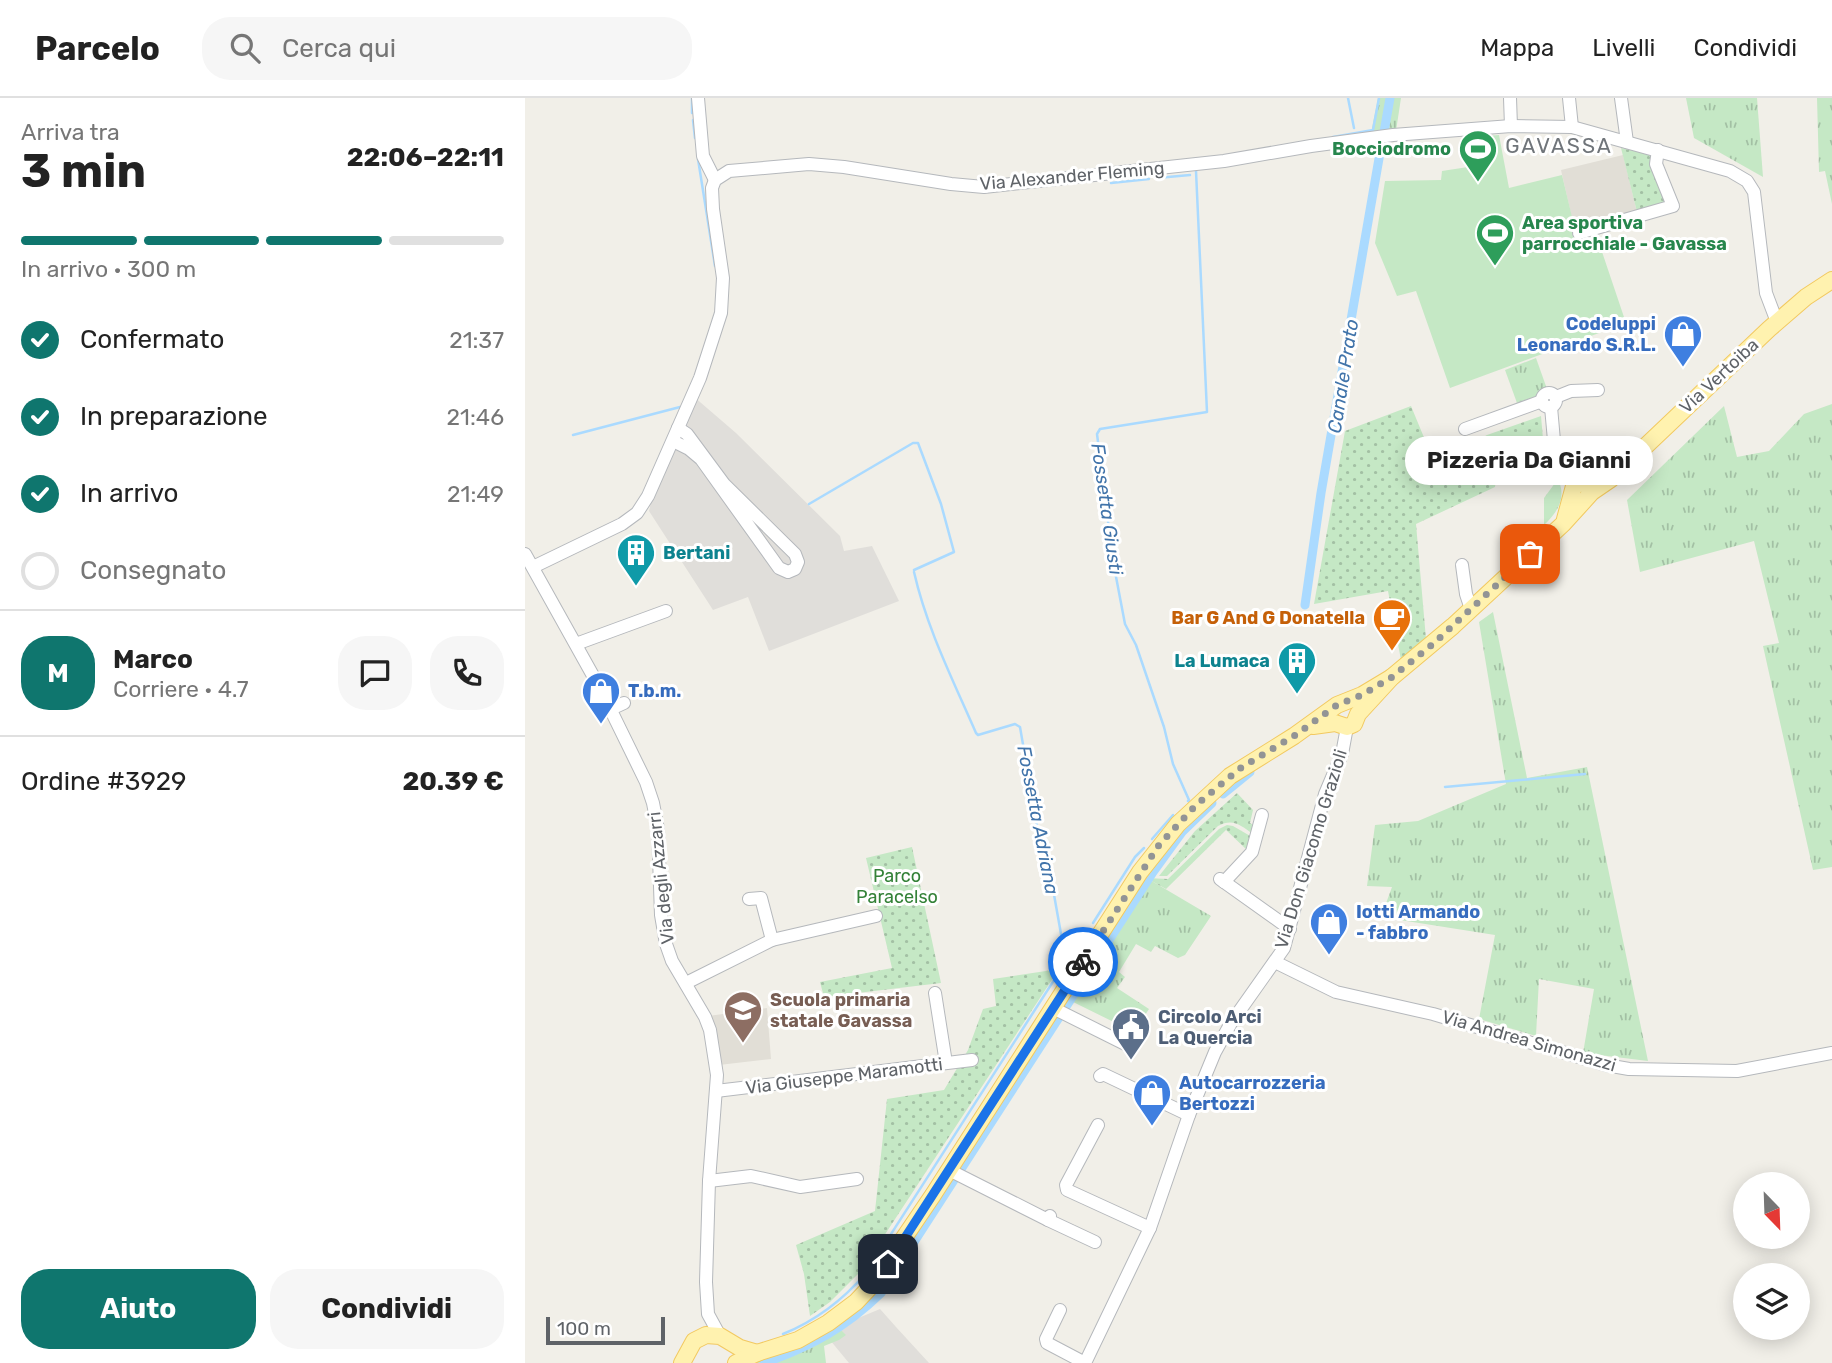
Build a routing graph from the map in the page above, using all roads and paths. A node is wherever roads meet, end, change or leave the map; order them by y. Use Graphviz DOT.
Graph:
graph roads {
  1 [pos="698,98"];
  2 [pos="1510,98"];
  3 [pos="1569,98"];
  4 [pos="1621,98"];
  5 [pos="1511,125"];
  6 [pos="1572,127"];
  7 [pos="1627,142"];
  8 [pos="1658,150"];
  9 [pos="715,180"];
  10 [pos="1579,233"];
  11 [pos="1831,280"];
  12 [pos="1777,322"];
  13 [pos="1598,390"];
  14 [pos="1550,402"];
  15 [pos="678,428"];
  16 [pos="1465,429"];
  17 [pos="673,442"];
  18 [pos="1578,489"];
  19 [pos="525,554"];
  20 [pos="1462,565"];
  21 [pos="533,567"];
  22 [pos="1471,609"];
  23 [pos="666,611"];
  24 [pos="576,645"];
  25 [pos="624,703"];
  26 [pos="611,709"];
  27 [pos="1345,715"];
  28 [pos="1262,815"];
  29 [pos="749,899"];
  30 [pos="876,916"];
  31 [pos="1290,929"];
  32 [pos="772,940"];
  33 [pos="1275,962"];
  34 [pos="686,983"];
  35 [pos="935,993"];
  36 [pos="1057,1010"];
  37 [pos="1129,1046"];
  38 [pos="1832,1053"];
  39 [pos="972,1060"];
  40 [pos="946,1063"];
  41 [pos="1100,1076"];
  42 [pos="716,1091"];
  43 [pos="1189,1115"];
  44 [pos="1098,1125"];
  45 [pos="955,1174"];
  46 [pos="857,1179"];
  47 [pos="709,1181"];
  48 [pos="1150,1228"];
  49 [pos="1095,1242"];
  50 [pos="1060,1310"];
  51 [pos="708,1314"];
  52 [pos="699,1337"];
  53 [pos="724,1339"];
  54 [pos="757,1353"];
  55 [pos="687,1359"];
  56 [pos="731,1363"];
  57 [pos="737,1363"];
  58 [pos="1085,1363"];
  1 -- 9 [label="street"];
  2 -- 5 [label="street"];
  3 -- 6 [label="street"];
  4 -- 7 [label="street"];
  5 -- 6 [label="street, Via Alexander Fleming"];
  5 -- 9 [label="street, Via Alexander Fleming"];
  6 -- 7 [label="street, Via Alexander Fleming"];
  7 -- 8 [label="street, Via Alexander Fleming"];
  8 -- 10 [label="street"];
  8 -- 12 [label="street, Via Alexander Fleming"];
  9 -- 15 [label="street"];
  11 -- 12 [label="main road, Via Vertoiba"];
  12 -- 18 [label="main road, Via Vertoiba"];
  13 -- 14 [label="street"];
  14 -- 16 [label="street"];
  14 -- 18 [label="street"];
  15 -- 17 [label="street"];
  15 -- 17 [label="street"];
  17 -- 21 [label="street"];
  18 -- 22 [label="main road"];
  19 -- 21 [label="street, Via degli Azzarri"];
  20 -- 22 [label="street"];
  21 -- 24 [label="street, Via degli Azzarri"];
  22 -- 27 [label="main road"];
  23 -- 24 [label="street"];
  24 -- 26 [label="street, Via degli Azzarri"];
  25 -- 26 [label="street"];
  26 -- 34 [label="street, Via degli Azzarri"];
  27 -- 31 [label="street, Via Don Giacomo Grazioli"];
  27 -- 36 [label="main road"];
  28 -- 31 [label="street"];
  29 -- 32 [label="street"];
  30 -- 32 [label="street"];
  31 -- 33 [label="street, Via Don Giacomo Grazioli"];
  32 -- 34 [label="street"];
  33 -- 38 [label="street, Via Andrea Simonazzi"];
  33 -- 43 [label="street, Via Don Giacomo Grazioli"];
  34 -- 42 [label="street, Via degli Azzarri"];
  35 -- 40 [label="street"];
  36 -- 37 [label="street"];
  36 -- 45 [label="main road"];
  39 -- 40 [label="street, Via Giuseppe Maramotti"];
  40 -- 42 [label="street, Via Giuseppe Maramotti"];
  41 -- 43 [label="street"];
  42 -- 47 [label="street, Via degli Azzarri"];
  43 -- 48 [label="street, Via Don Giacomo Grazioli"];
  44 -- 48 [label="street"];
  45 -- 49 [label="street"];
  45 -- 54 [label="main road"];
  46 -- 47 [label="street"];
  47 -- 51 [label="street, Via degli Azzarri"];
  48 -- 58 [label="street, Via Don Giacomo Grazioli"];
  50 -- 58 [label="street, Via Don Giacomo Grazioli"];
  51 -- 52 [label="street, Via degli Azzarri"];
  51 -- 53 [label="street, Via degli Azzarri"];
  52 -- 53 [label="main road"];
  52 -- 55 [label="main road"];
  53 -- 54 [label="main road"];
  53 -- 56 [label="main road"];
  54 -- 57 [label="main road"];
}
